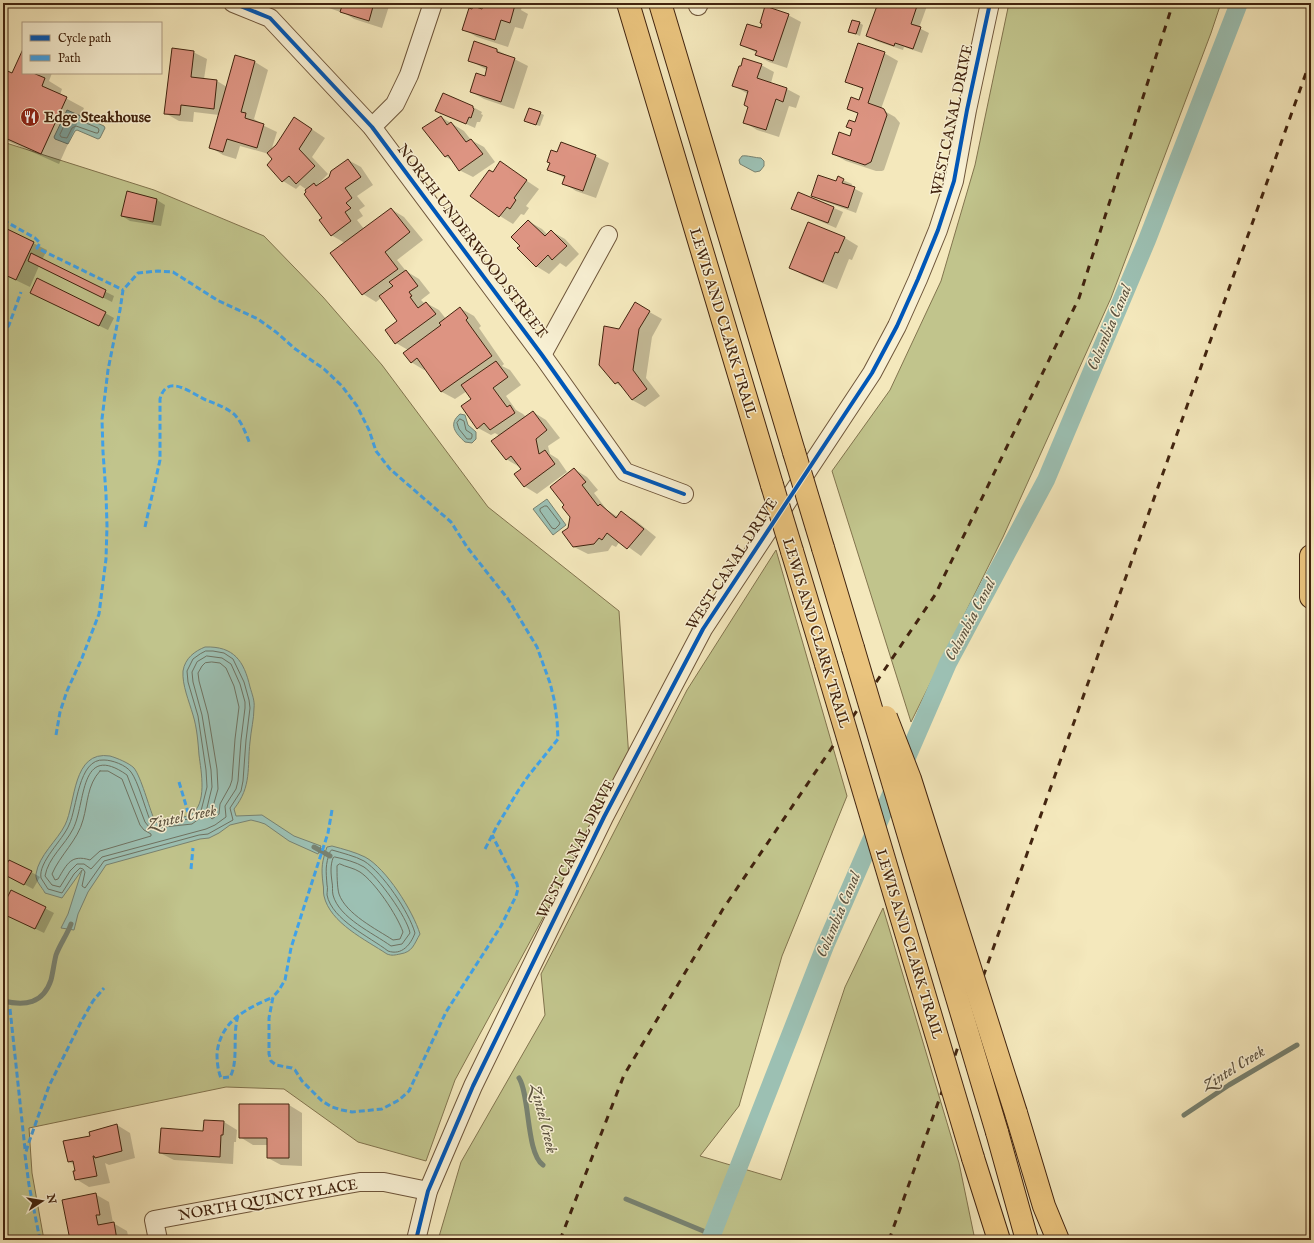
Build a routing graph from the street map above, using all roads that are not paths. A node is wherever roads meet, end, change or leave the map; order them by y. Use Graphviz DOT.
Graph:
graph roads {
  1 [pos="233,3"];
  2 [pos="433,3"];
  3 [pos="628,3"];
  4 [pos="660,3"];
  5 [pos="990,3"];
  6 [pos="372,127"];
  7 [pos="608,235"];
  8 [pos="542,355"];
  9 [pos="684,494"];
  10 [pos="1311,556"];
  11 [pos="1311,597"];
  12 [pos="853,648"];
  13 [pos="973,1158"];
  14 [pos="428,1191"];
  15 [pos="158,1240"];
  16 [pos="416,1240"];
  17 [pos="990,1240"];
  18 [pos="999,1240"];
  19 [pos="1027,1240"];
  20 [pos="1058,1240"];
  1 -- 6 [label="street, NORTH UNDERWOOD STREET"];
  2 -- 6 [label="street"];
  3 -- 13 [label="highway, LEWIS AND CLARK TRAIL, bridge"];
  4 -- 12 [label="highway, LEWIS AND CLARK TRAIL, bridge"];
  5 -- 14 [label="street, WEST CANAL DRIVE"];
  6 -- 8 [label="street, NORTH UNDERWOOD STREET"];
  7 -- 8 [label="street"];
  8 -- 9 [label="street, NORTH UNDERWOOD STREET"];
  10 -- 11 [label="highway"];
  12 -- 19 [label="highway, LEWIS AND CLARK TRAIL, bridge"];
  12 -- 20 [label="highway, bridge"];
  13 -- 17 [label="highway"];
  13 -- 18 [label="highway, LEWIS AND CLARK TRAIL"];
  14 -- 15 [label="street, NORTH QUINCY PLACE"];
  14 -- 16 [label="street, WEST CANAL DRIVE"];
}
